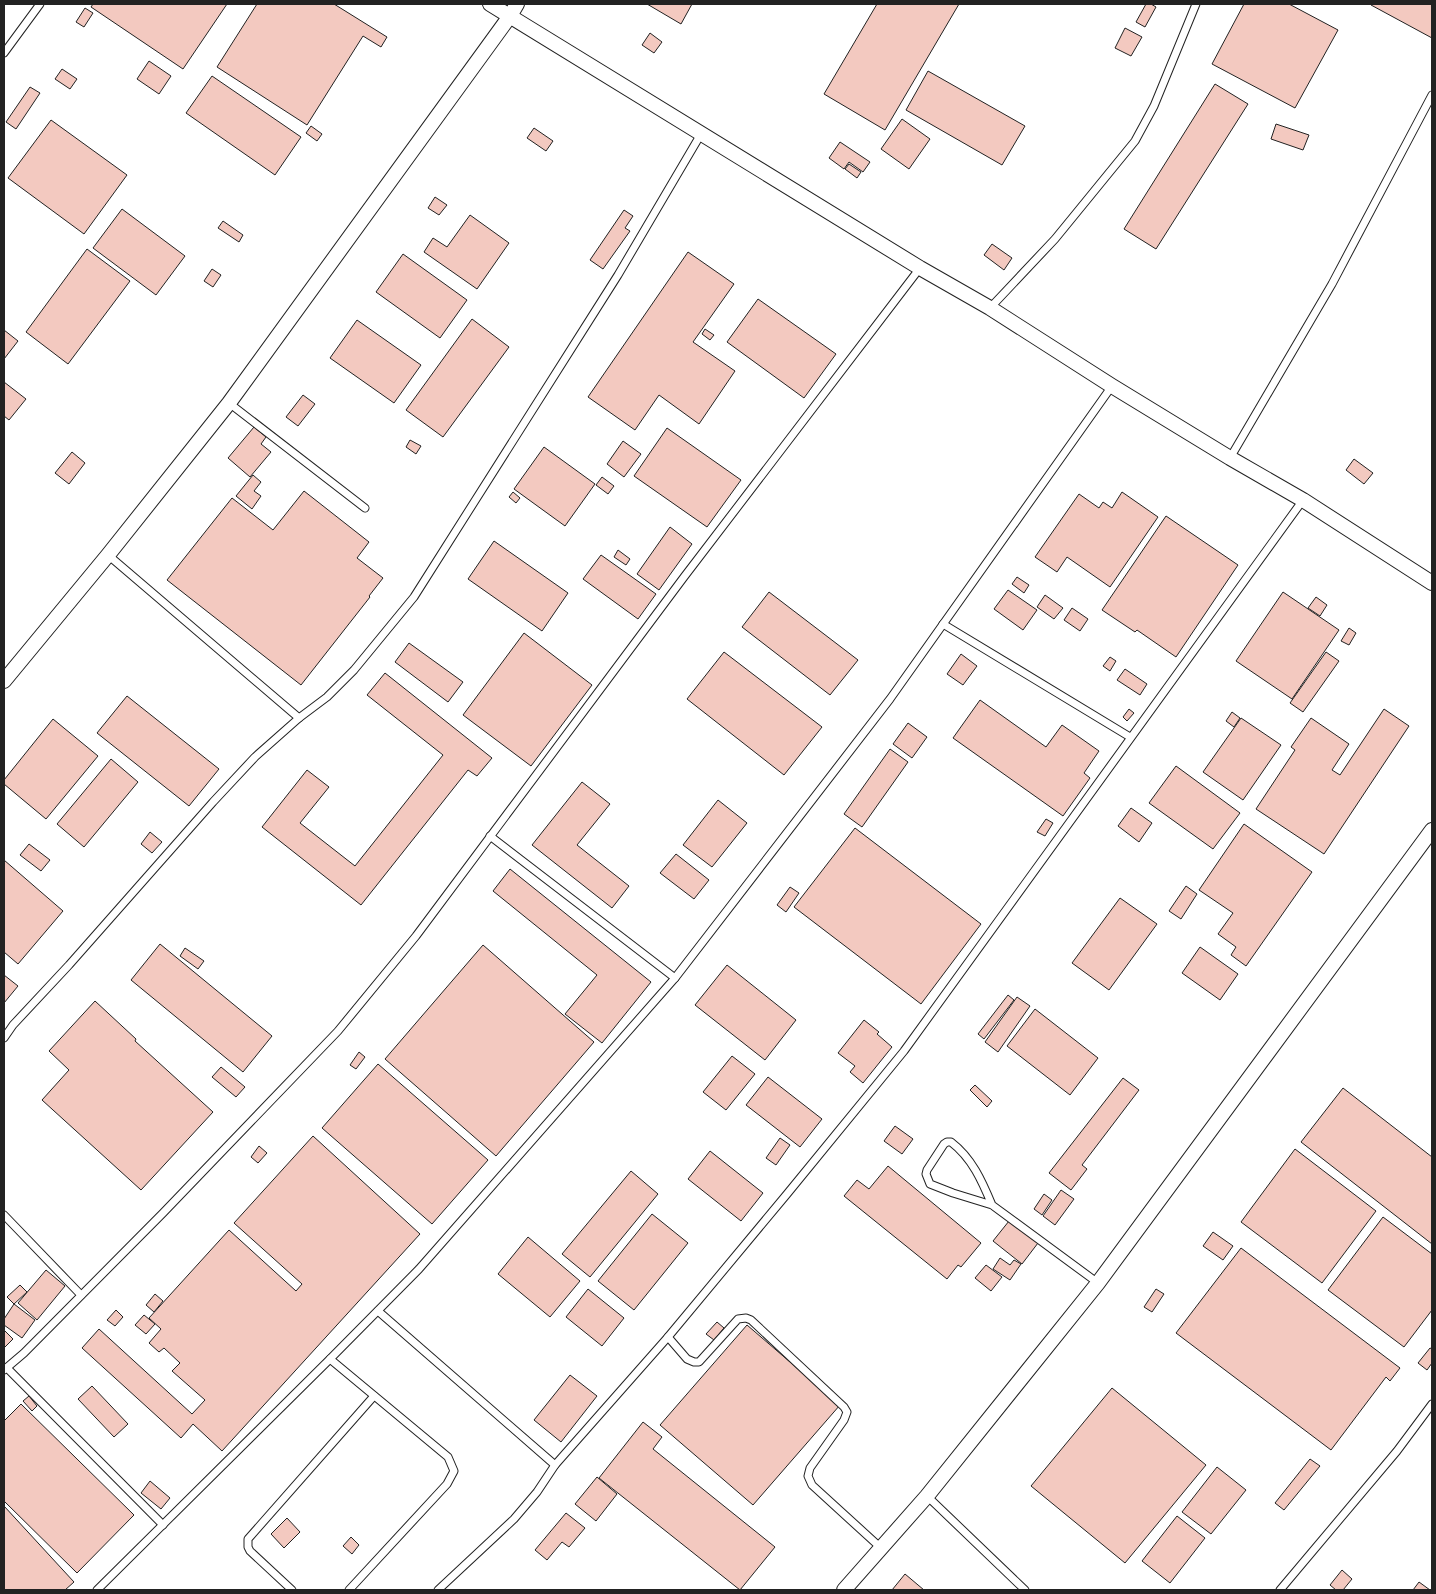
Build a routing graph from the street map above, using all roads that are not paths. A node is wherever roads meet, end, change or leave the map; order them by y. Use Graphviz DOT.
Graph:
graph roads {
  1 [pos="40,4"];
  2 [pos="490,4"];
  3 [pos="517,4"];
  4 [pos="1196,4"];
  5 [pos="510,16"];
  6 [pos="4,54"];
  7 [pos="1432,95"];
  8 [pos="701,134"];
  9 [pos="920,268"];
  10 [pos="990,308"];
  11 [pos="1112,386"];
  12 [pos="229,403"];
  13 [pos="1230,458"];
  14 [pos="1303,500"];
  15 [pos="364,508"];
  16 [pos="108,555"];
  17 [pos="1432,583"];
  18 [pos="943,624"];
  19 [pos="4,681"];
  20 [pos="299,718"];
  21 [pos="1130,737"];
  22 [pos="1432,830"];
  23 [pos="490,836"];
  24 [pos="676,978"];
  25 [pos="4,1038"];
  26 [pos="992,1204"];
  27 [pos="4,1215"];
  28 [pos="1098,1283"];
  29 [pos="80,1295"];
  30 [pos="378,1311"];
  31 [pos="668,1337"];
  32 [pos="330,1359"];
  33 [pos="5,1369"];
  34 [pos="374,1396"];
  35 [pos="1432,1404"];
  36 [pos="555,1465"];
  37 [pos="927,1496"];
  38 [pos="163,1525"];
  39 [pos="881,1548"];
  40 [pos="97,1590"];
  41 [pos="292,1590"];
  42 [pos="349,1590"];
  43 [pos="438,1590"];
  44 [pos="844,1590"];
  45 [pos="1025,1590"];
  46 [pos="1280,1590"];
  1 -- 6 [label="lane"];
  2 -- 5 [label="street"];
  3 -- 5 [label="street"];
  4 -- 10 [label="lane"];
  5 -- 8 [label="street"];
  5 -- 12 [label="street"];
  7 -- 13 [label="lane"];
  8 -- 9 [label="street"];
  8 -- 20 [label="lane"];
  9 -- 10 [label="street"];
  9 -- 23 [label="lane"];
  10 -- 11 [label="street"];
  11 -- 13 [label="street"];
  11 -- 18 [label="lane"];
  12 -- 15 [label="lane"];
  12 -- 16 [label="street"];
  13 -- 14 [label="street"];
  14 -- 17 [label="street"];
  14 -- 21 [label="lane"];
  16 -- 19 [label="street"];
  16 -- 20 [label="lane"];
  18 -- 21 [label="lane"];
  18 -- 24 [label="lane"];
  20 -- 25 [label="lane"];
  21 -- 31 [label="lane"];
  22 -- 28 [label="street"];
  23 -- 24 [label="lane"];
  23 -- 29 [label="lane"];
  24 -- 30 [label="lane"];
  26 -- 26 [label="lane"];
  26 -- 28 [label="lane"];
  27 -- 29 [label="lane"];
  28 -- 37 [label="street"];
  29 -- 33 [label="lane"];
  30 -- 32 [label="lane"];
  30 -- 36 [label="lane"];
  31 -- 36 [label="lane"];
  31 -- 39 [label="lane"];
  32 -- 34 [label="lane"];
  32 -- 38 [label="lane"];
  33 -- 38 [label="lane"];
  34 -- 41 [label="lane"];
  34 -- 42 [label="lane"];
  35 -- 46 [label="lane"];
  36 -- 43 [label="lane"];
  37 -- 39 [label="street"];
  37 -- 45 [label="lane"];
  38 -- 40 [label="lane"];
  39 -- 44 [label="street"];
}
